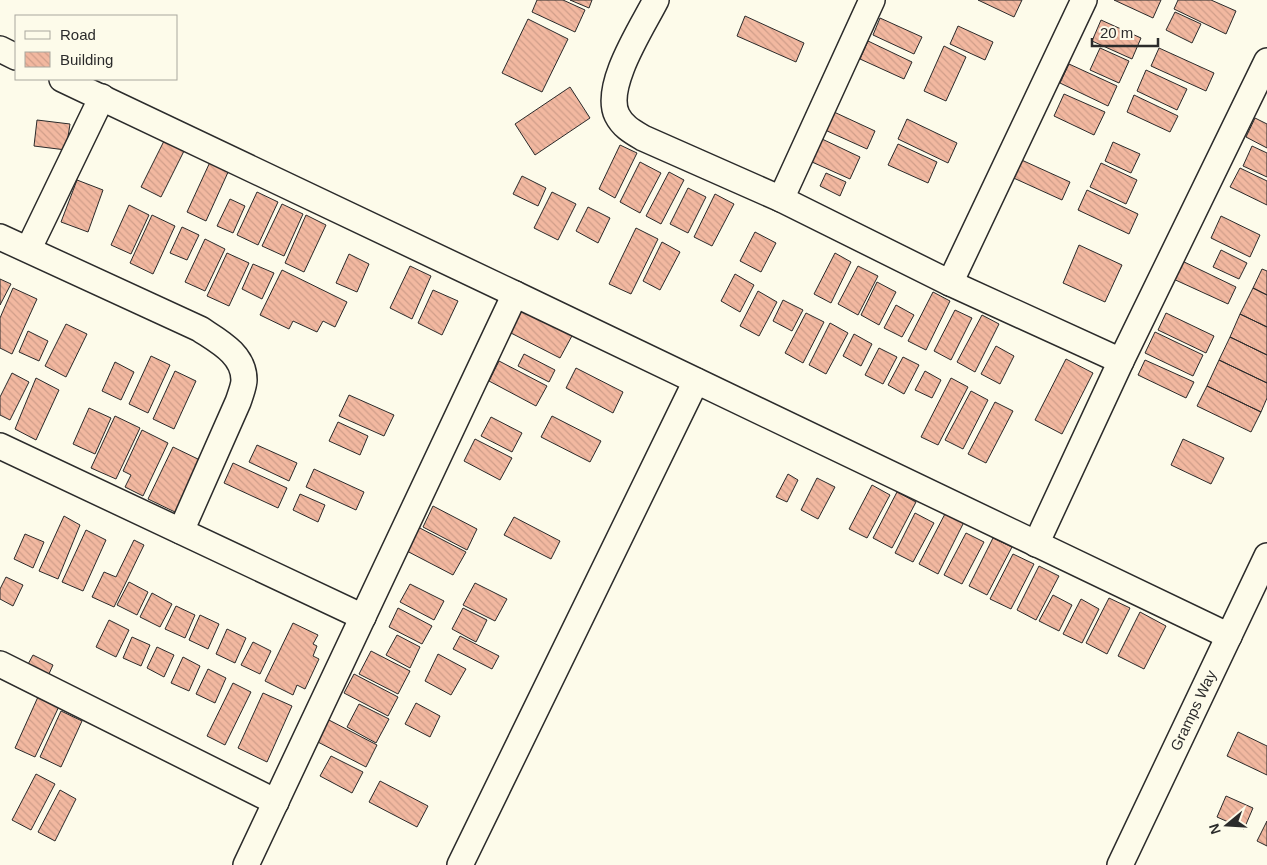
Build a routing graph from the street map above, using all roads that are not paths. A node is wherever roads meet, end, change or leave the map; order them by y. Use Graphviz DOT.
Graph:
graph roads {
  1 [pos="656,0"];
  2 [pos="872,0"];
  3 [pos="1084,0"];
  4 [pos="0,49"];
  5 [pos="15,56"];
  6 [pos="1267,61"];
  7 [pos="64,80"];
  8 [pos="102,98"];
  9 [pos="781,199"];
  10 [pos="0,237"];
  11 [pos="29,248"];
  12 [pos="950,283"];
  13 [pos="515,294"];
  14 [pos="1121,361"];
  15 [pos="696,381"];
  16 [pos="0,446"];
  17 [pos="181,531"];
  18 [pos="1036,544"];
  19 [pos="1267,556"];
  20 [pos="363,617"];
  21 [pos="1229,636"];
  22 [pos="0,664"];
  23 [pos="276,802"];
  24 [pos="246,865"];
  25 [pos="460,865"];
  26 [pos="1120,865"];
  1 -- 9 [label="street"];
  2 -- 9 [label="street"];
  3 -- 12 [label="street"];
  4 -- 5 [label="street"];
  6 -- 14 [label="street"];
  7 -- 8 [label="street"];
  8 -- 11 [label="street"];
  8 -- 13 [label="street"];
  9 -- 12 [label="street"];
  10 -- 11 [label="street"];
  11 -- 17 [label="street"];
  12 -- 14 [label="street"];
  13 -- 15 [label="street"];
  13 -- 20 [label="street"];
  14 -- 18 [label="street"];
  15 -- 18 [label="street"];
  15 -- 25 [label="street"];
  16 -- 17 [label="street"];
  17 -- 20 [label="street"];
  18 -- 21 [label="street"];
  19 -- 21 [label="street, Gramps Way"];
  20 -- 23 [label="street"];
  21 -- 26 [label="street, Gramps Way"];
  22 -- 23 [label="street"];
  23 -- 24 [label="street"];
}
